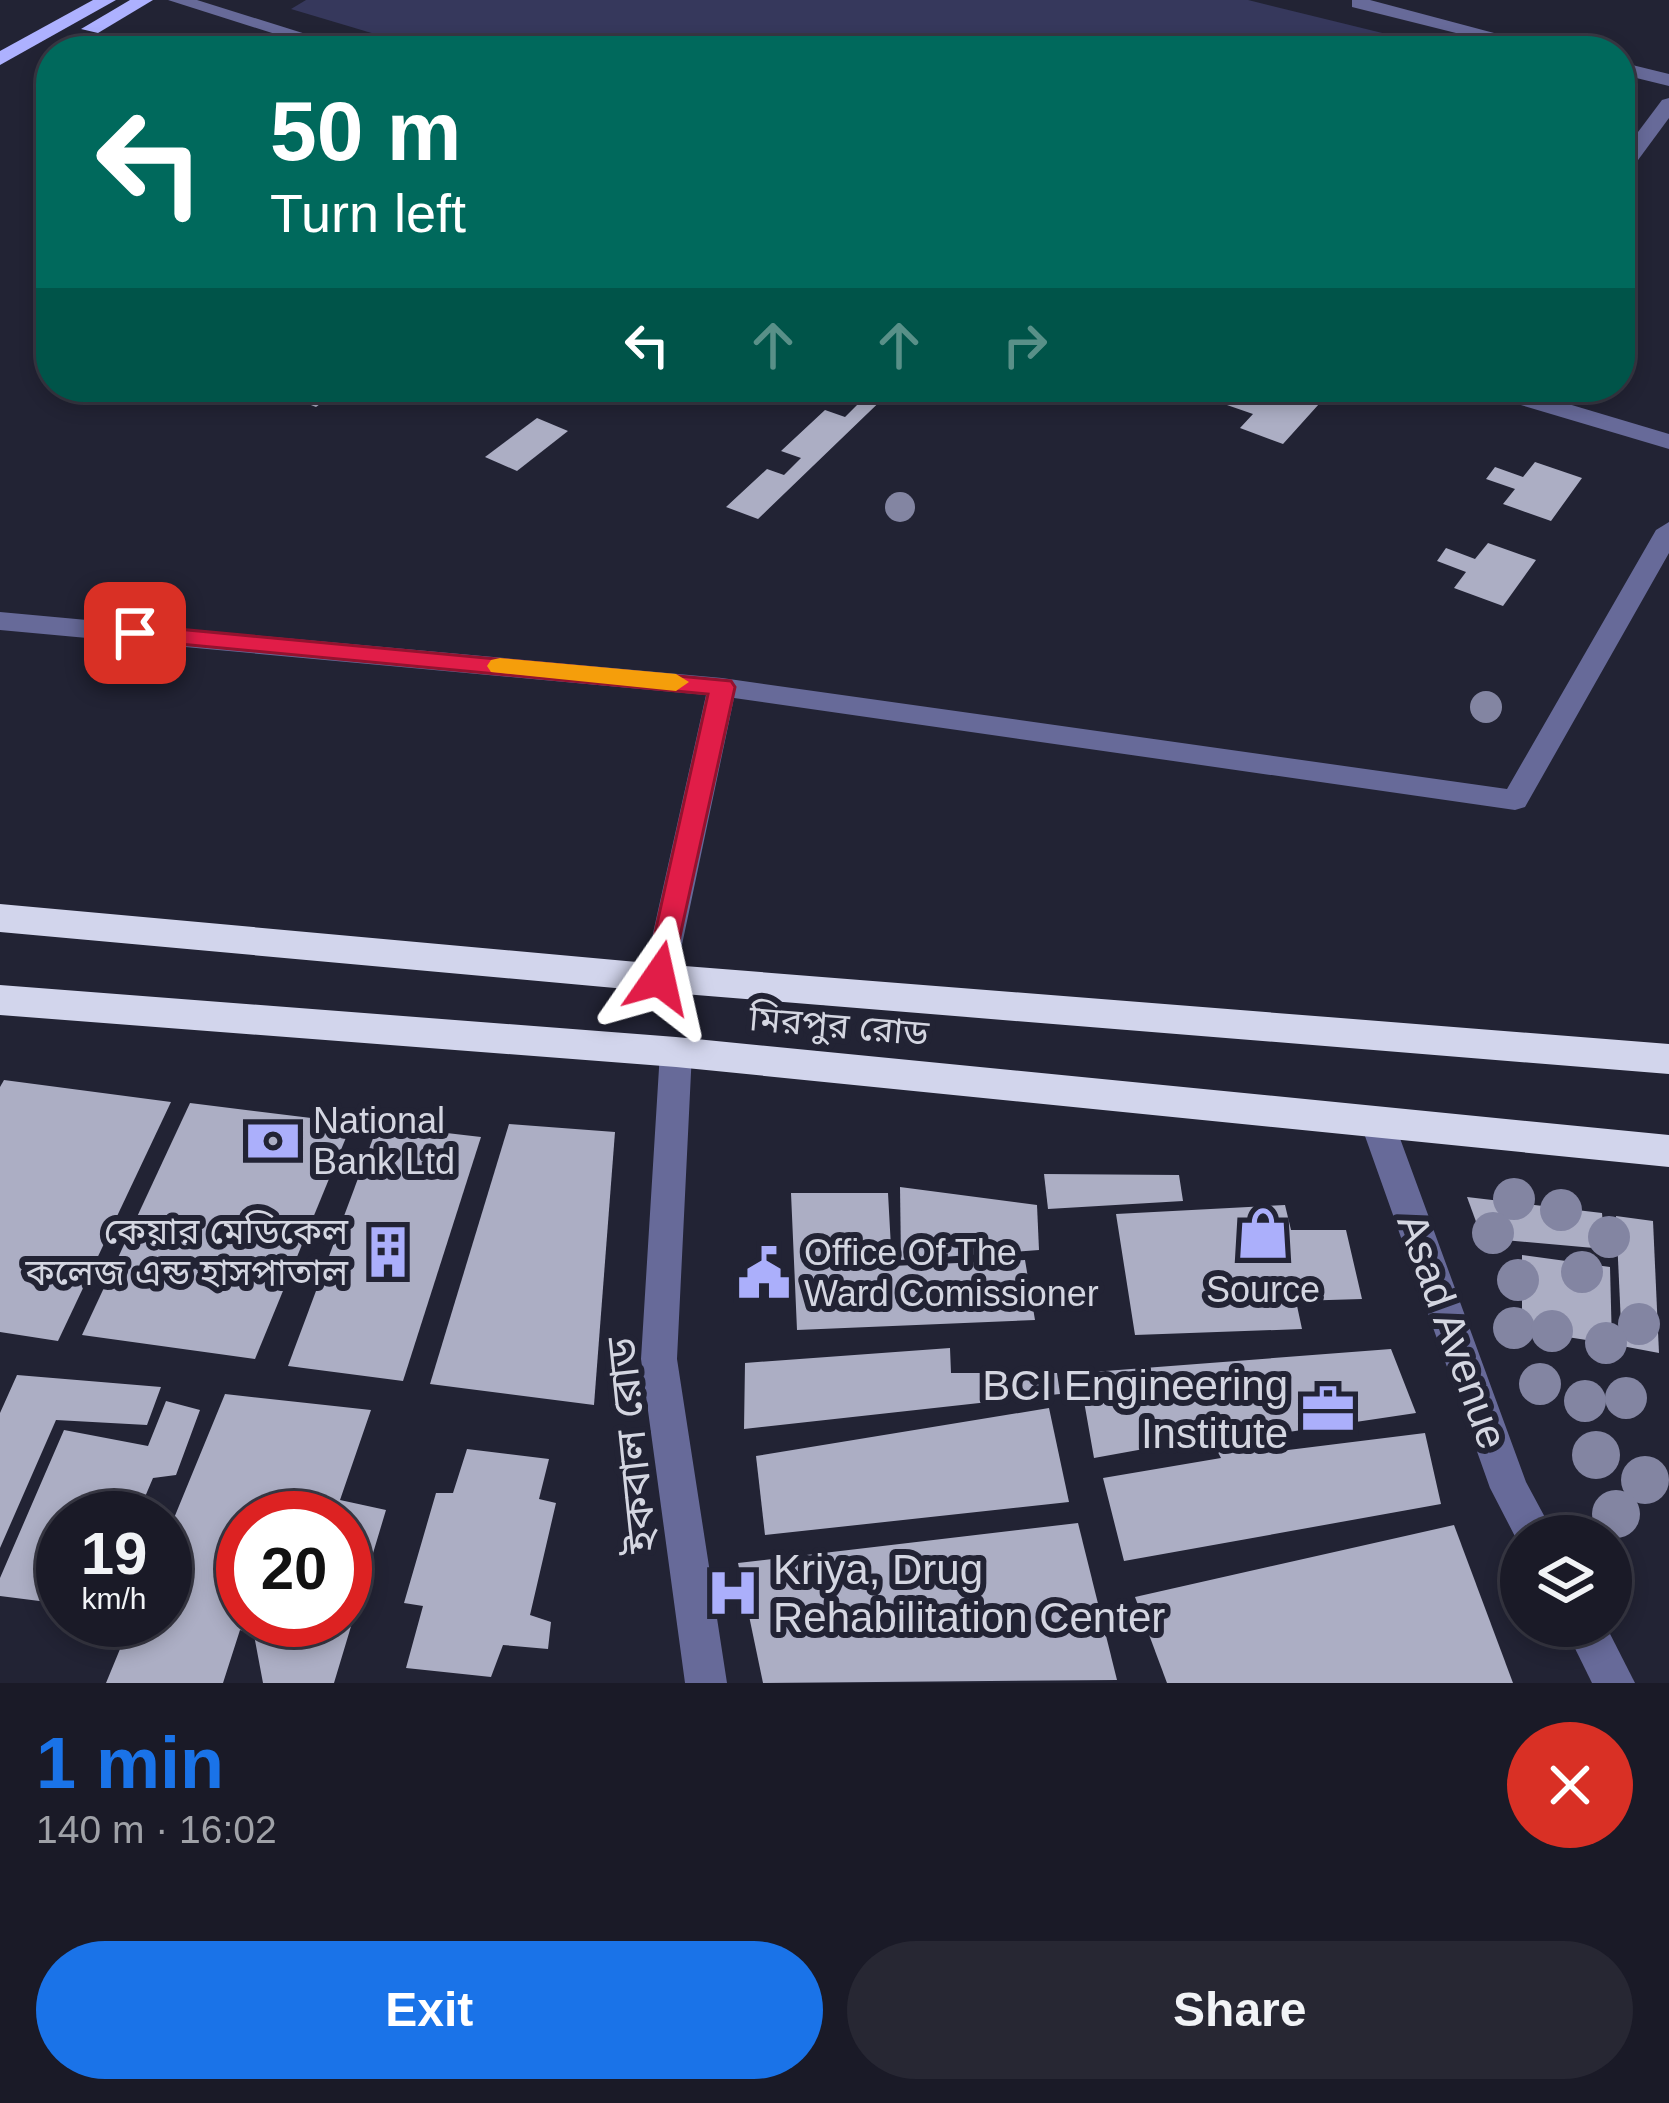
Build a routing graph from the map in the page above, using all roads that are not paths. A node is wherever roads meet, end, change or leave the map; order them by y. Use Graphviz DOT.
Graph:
graph roads {
  1 [pos="107,0"];
  2 [pos="144,0"];
  3 [pos="177,0"];
  4 [pos="1359,3"];
  5 [pos="42,36"];
  6 [pos="79,36"];
  7 [pos="299,36"];
  8 [pos="1492,36"];
  9 [pos="36,39"];
  10 [pos="0,59"];
  11 [pos="36,60"];
  12 [pos="1635,72"];
  13 [pos="0,80"];
  14 [pos="1669,80"];
  15 [pos="1669,104"];
  16 [pos="1635,150"];
  17 [pos="1535,402"];
  18 [pos="1669,442"];
  19 [pos="1669,530"];
  20 [pos="0,621"];
  21 [pos="722,687"];
  22 [pos="0,918"];
  23 [pos="659,978"];
  24 [pos="0,1000"];
  25 [pos="676,1052"];
  26 [pos="1669,1060"];
  27 [pos="1377,1122"];
  28 [pos="1669,1151"];
  29 [pos="1524,1515"];
  30 [pos="1594,1647"];
  31 [pos="706,1683"];
  32 [pos="1614,1683"];
  1 -- 5 [label="main road"];
  2 -- 6 [label="main road"];
  3 -- 7 [label="street"];
  4 -- 8 [label="street"];
  9 -- 10 [label="main road"];
  11 -- 13 [label="main road"];
  12 -- 14 [label="street"];
  15 -- 16 [label="street"];
  17 -- 18 [label="street"];
  19 -- 21 [label="street"];
  20 -- 21 [label="street"];
  21 -- 23 [label="street"];
  22 -- 23 [label="highway, মিরপুর রোড"];
  23 -- 26 [label="highway, মিরপুর রোড"];
  24 -- 25 [label="highway, মিরপুর রোড"];
  25 -- 27 [label="highway, মিরপুর রোড"];
  25 -- 31 [label="street, ইকবাল রোড"];
  27 -- 28 [label="highway, মিরপুর রোড"];
  27 -- 29 [label="street, Asad Avenue"];
  30 -- 32 [label="street"];
}
